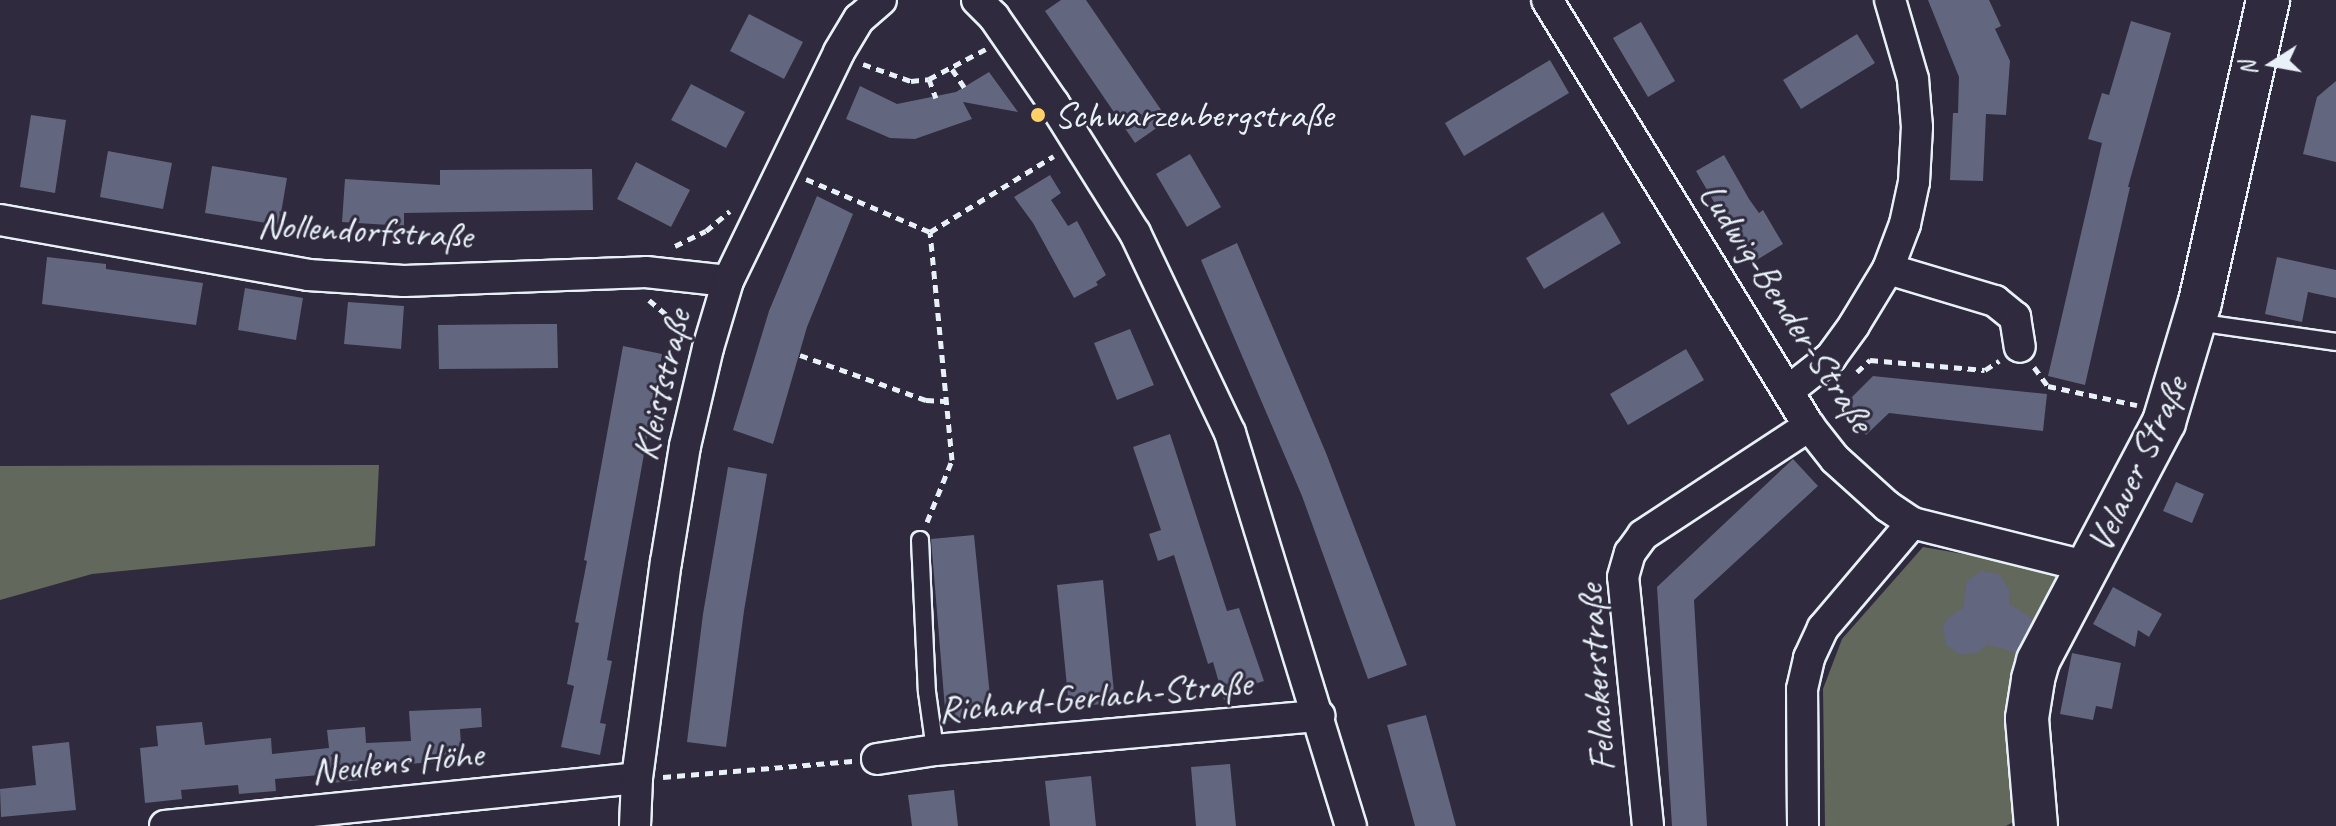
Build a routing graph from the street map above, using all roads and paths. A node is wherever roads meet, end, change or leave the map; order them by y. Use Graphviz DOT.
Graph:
graph roads {
  1 [pos="881,0"];
  2 [pos="977,0"];
  3 [pos="1547,0"];
  4 [pos="1890,0"];
  5 [pos="2268,0"];
  6 [pos="1005,33"];
  7 [pos="867,66"];
  8 [pos="952,69"];
  9 [pos="929,79"];
  10 [pos="964,87"];
  11 [pos="936,98"];
  12 [pos="1058,154"];
  13 [pos="802,177"];
  14 [pos="760,213"];
  15 [pos="0,220"];
  16 [pos="930,232"];
  17 [pos="667,249"];
  18 [pos="1888,269"];
  19 [pos="618,273"];
  20 [pos="728,281"];
  21 [pos="2195,321"];
  22 [pos="2336,342"];
  23 [pos="2020,347"];
  24 [pos="708,348"];
  25 [pos="800,355"];
  26 [pos="1831,357"];
  27 [pos="1788,391"];
  28 [pos="948,401"];
  29 [pos="2142,406"];
  30 [pos="1809,426"];
  31 [pos="1912,523"];
  32 [pos="920,540"];
  33 [pos="2089,567"];
  34 [pos="1319,716"];
  35 [pos="935,750"];
  36 [pos="877,759"];
  37 [pos="651,778"];
  38 [pos="165,826"];
  39 [pos="635,826"];
  40 [pos="1351,826"];
  41 [pos="1648,826"];
  42 [pos="1803,826"];
  43 [pos="2036,826"];
  1 -- 14 [label="street, Kleiststraße"];
  2 -- 6 [label="street"];
  3 -- 27 [label="street, Ludwig-Bender-Straße"];
  4 -- 18 [label="street"];
  5 -- 21 [label="main road, Velauer Straße"];
  6 -- 8 [label="path"];
  6 -- 34 [label="street"];
  7 -- 9 [label="path"];
  8 -- 9 [label="path"];
  8 -- 10 [label="path"];
  9 -- 11 [label="path"];
  12 -- 16 [label="path"];
  13 -- 16 [label="path"];
  14 -- 17 [label="path"];
  14 -- 20 [label="street, Kleiststraße"];
  15 -- 19 [label="street, Nollendorfstraße"];
  16 -- 28 [label="path"];
  18 -- 23 [label="street"];
  18 -- 26 [label="street"];
  19 -- 20 [label="street, Nollendorfstraße"];
  19 -- 24 [label="path"];
  20 -- 24 [label="street, Kleiststraße"];
  21 -- 22 [label="lane"];
  21 -- 33 [label="main road, Velauer Straße"];
  23 -- 26 [label="path"];
  23 -- 29 [label="path"];
  24 -- 37 [label="street, Kleiststraße"];
  25 -- 28 [label="path"];
  26 -- 27 [label="street"];
  27 -- 30 [label="street, Ludwig-Bender-Straße"];
  28 -- 32 [label="path"];
  30 -- 31 [label="street, Ludwig-Bender-Straße"];
  30 -- 41 [label="street, Felackerstraße"];
  31 -- 33 [label="street, Ludwig-Bender-Straße"];
  31 -- 42 [label="street"];
  32 -- 35 [label="lane"];
  33 -- 43 [label="main road, Velauer Straße"];
  34 -- 35 [label="street, Richard-Gerlach-Straße"];
  34 -- 40 [label="street"];
  35 -- 36 [label="street, Richard-Gerlach-Straße"];
  36 -- 37 [label="path"];
  37 -- 38 [label="street, Neulens Höhe"];
  37 -- 39 [label="street, Kleiststraße"];
}
